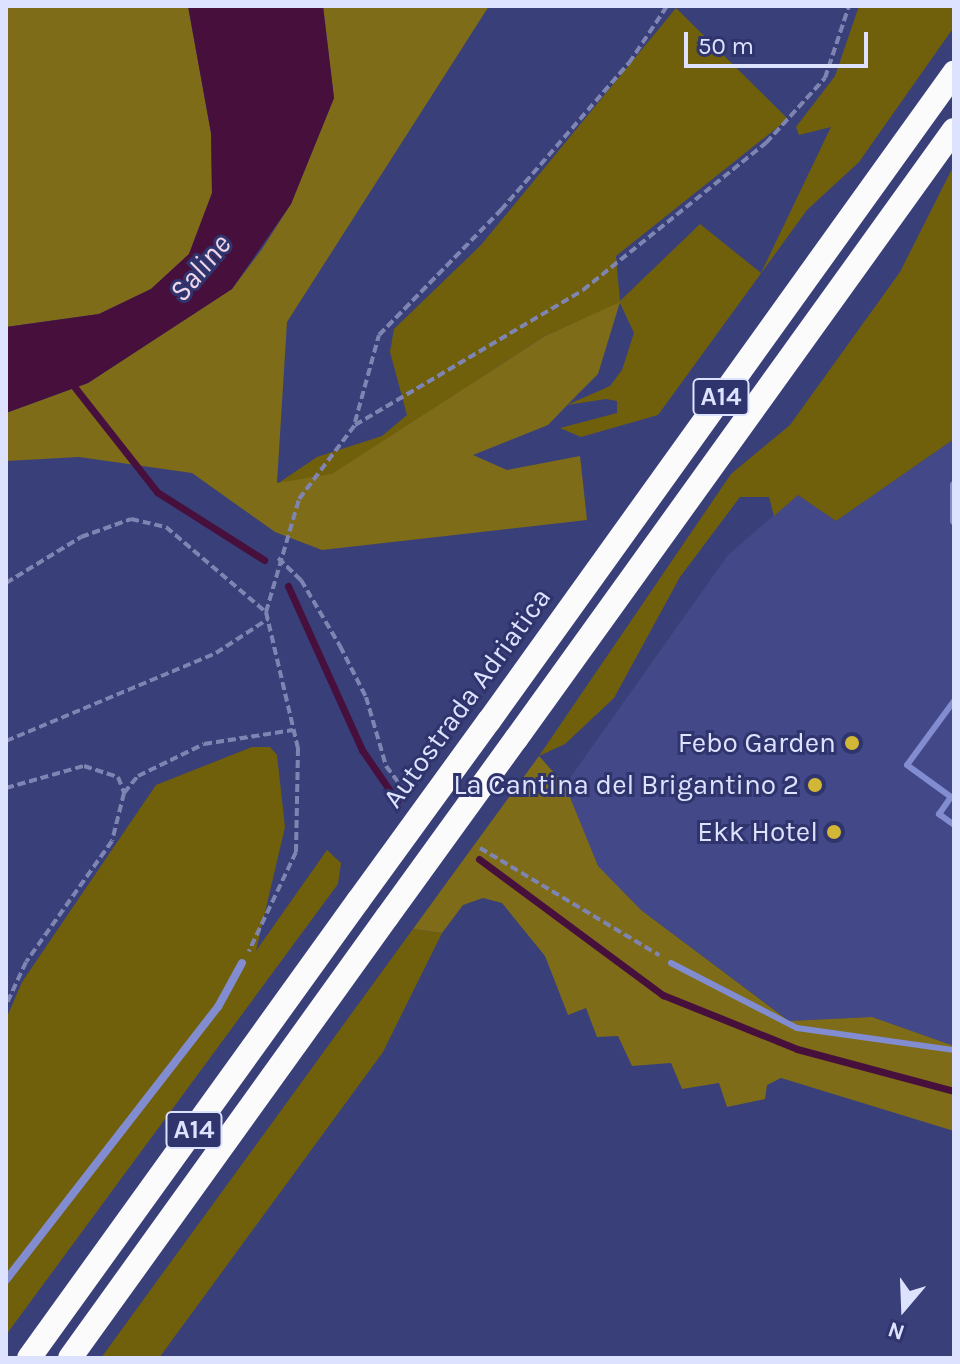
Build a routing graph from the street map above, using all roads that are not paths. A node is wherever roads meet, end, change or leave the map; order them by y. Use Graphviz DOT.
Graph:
graph roads {
  1 [pos="954,73"];
  2 [pos="954,130"];
  3 [pos="954,485"];
  4 [pos="954,521"];
  5 [pos="954,701"];
  6 [pos="954,825"];
  7 [pos="242,963"];
  8 [pos="671,963"];
  9 [pos="954,1050"];
  10 [pos="6,1280"];
  11 [pos="29,1358"];
  12 [pos="70,1358"];
  1 -- 11 [label="highway, Autostrada Adriatica / A14, bridge"];
  2 -- 12 [label="highway, A14, bridge"];
  3 -- 4 [label="street"];
  5 -- 6 [label="lane"];
  7 -- 10 [label="street"];
  8 -- 9 [label="lane"];
}
